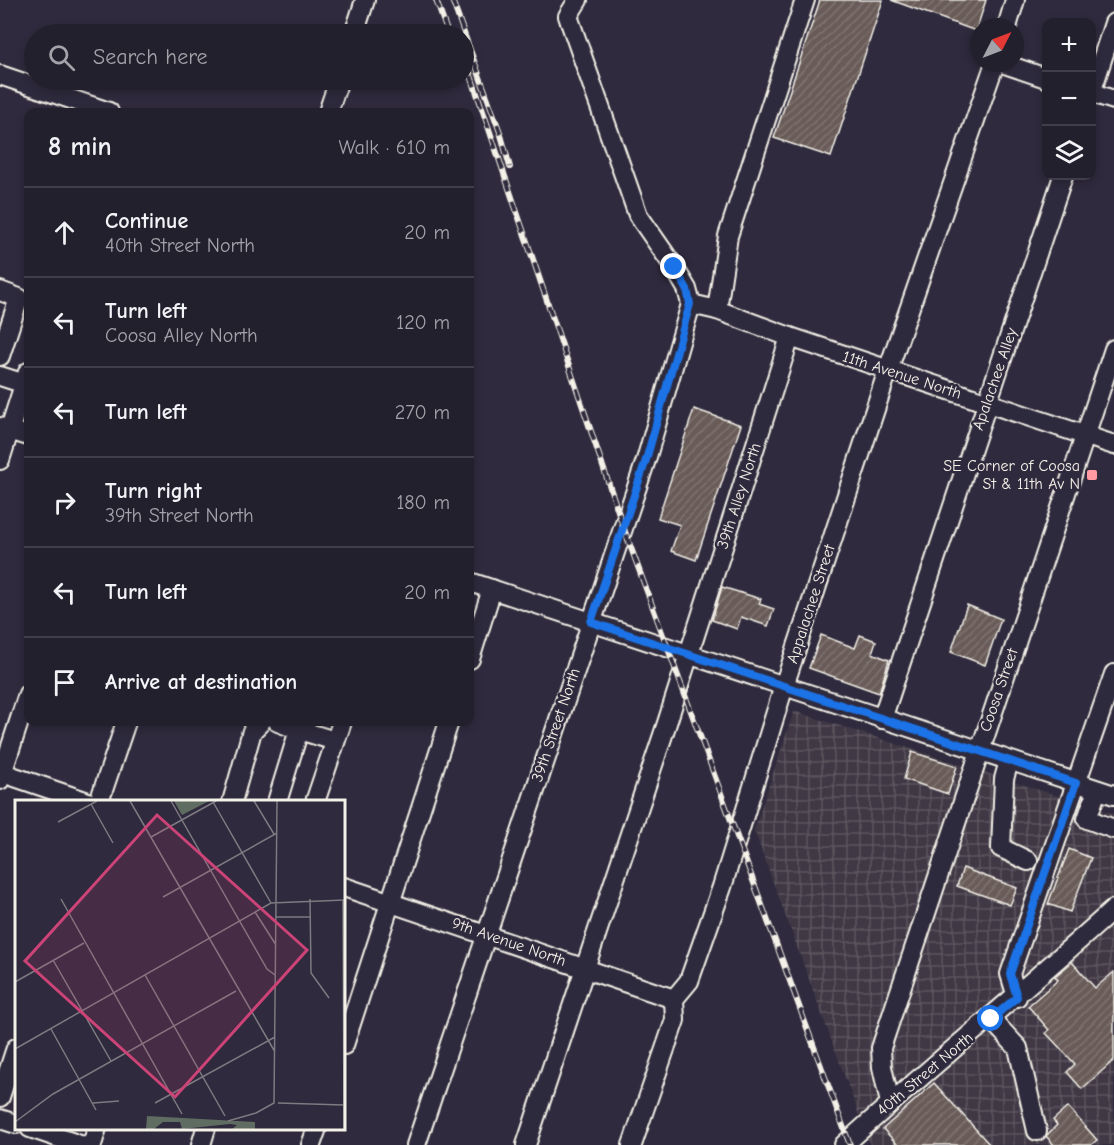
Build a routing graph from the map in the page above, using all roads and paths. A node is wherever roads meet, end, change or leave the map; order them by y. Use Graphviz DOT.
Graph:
graph roads {
  1 [pos="365,0"];
  2 [pos="578,0"];
  3 [pos="806,0"];
  4 [pos="1015,0"];
  5 [pos="1010,18"];
  6 [pos="1114,23"];
  7 [pos="357,24"];
  8 [pos="1024,70"];
  9 [pos="992,72"];
  10 [pos="0,75"];
  11 [pos="1042,76"];
  12 [pos="1096,79"];
  13 [pos="24,83"];
  14 [pos="45,90"];
  15 [pos="336,90"];
  16 [pos="1096,93"];
  17 [pos="1114,100"];
  18 [pos="98,108"];
  19 [pos="329,108"];
  20 [pos="1062,180"];
  21 [pos="0,291"];
  22 [pos="690,304"];
  23 [pos="717,310"];
  24 [pos="790,337"];
  25 [pos="1114,349"];
  26 [pos="0,356"];
  27 [pos="888,370"];
  28 [pos="0,376"];
  29 [pos="24,378"];
  30 [pos="24,385"];
  31 [pos="988,404"];
  32 [pos="5,428"];
  33 [pos="24,435"];
  34 [pos="1085,436"];
  35 [pos="1114,446"];
  36 [pos="0,460"];
  37 [pos="474,583"];
  38 [pos="492,589"];
  39 [pos="591,622"];
  40 [pos="474,646"];
  41 [pos="687,654"];
  42 [pos="1114,674"];
  43 [pos="784,686"];
  44 [pos="24,706"];
  45 [pos="882,719"];
  46 [pos="125,726"];
  47 [pos="250,726"];
  48 [pos="289,726"];
  49 [pos="341,726"];
  50 [pos="448,726"];
  51 [pos="299,730"];
  52 [pos="335,741"];
  53 [pos="979,751"];
  54 [pos="1009,761"];
  55 [pos="1,775"];
  56 [pos="1076,783"];
  57 [pos="1105,793"];
  58 [pos="85,800"];
  59 [pos="99,800"];
  60 [pos="232,800"];
  61 [pos="277,800"];
  62 [pos="315,800"];
  63 [pos="1114,829"];
  64 [pos="1028,861"];
  65 [pos="345,887"];
  66 [pos="390,903"];
  67 [pos="1114,909"];
  68 [pos="486,933"];
  69 [pos="584,968"];
  70 [pos="1017,997"];
  71 [pos="674,999"];
  72 [pos="991,1019"];
  73 [pos="345,1043"];
  74 [pos="15,1051"];
  75 [pos="0,1097"];
  76 [pos="890,1103"];
  77 [pos="0,1119"];
  78 [pos="15,1124"];
  79 [pos="36,1130"];
  80 [pos="96,1130"];
  81 [pos="205,1130"];
  82 [pos="315,1130"];
  83 [pos="1037,1131"];
  84 [pos="80,1145"];
  85 [pos="92,1145"];
  86 [pos="201,1145"];
  87 [pos="311,1145"];
  88 [pos="416,1145"];
  89 [pos="526,1145"];
  90 [pos="632,1145"];
  91 [pos="844,1145"];
  1 -- 7 [label="street"];
  2 -- 22 [label="street"];
  3 -- 23 [label="street"];
  4 -- 5 [label="street"];
  6 -- 12 [label="street"];
  8 -- 11 [label="street"];
  9 -- 27 [label="street, Appalachee Street"];
  10 -- 13 [label="street"];
  14 -- 18 [label="street"];
  15 -- 19 [label="street"];
  16 -- 17 [label="street"];
  20 -- 31 [label="street, Apalachee Alley"];
  21 -- 26 [label="street"];
  22 -- 23 [label="street, 11th Avenue North"];
  22 -- 39 [label="street, 39th Street North"];
  23 -- 24 [label="street, 11th Avenue North"];
  24 -- 27 [label="street, 11th Avenue North"];
  24 -- 41 [label="street, 39th Alley North"];
  25 -- 34 [label="street, Coosa Street"];
  27 -- 31 [label="street, 11th Avenue North"];
  27 -- 43 [label="street, Appalachee Street"];
  28 -- 29 [label="street"];
  30 -- 32 [label="street"];
  31 -- 34 [label="street, 11th Avenue North"];
  31 -- 45 [label="street, Apalachee Alley"];
  32 -- 33 [label="street"];
  32 -- 36 [label="street"];
  34 -- 35 [label="street, 11th Avenue North"];
  34 -- 53 [label="street, Coosa Street"];
  37 -- 38 [label="street"];
  38 -- 39 [label="street"];
  38 -- 40 [label="street"];
  39 -- 41 [label="street"];
  39 -- 68 [label="street, 39th Street North"];
  41 -- 43 [label="street"];
  41 -- 69 [label="street, 39th Alley North"];
  42 -- 56 [label="street"];
  43 -- 45 [label="street"];
  43 -- 71 [label="street, Appalachee Street"];
  44 -- 55 [label="street"];
  45 -- 53 [label="street"];
  46 -- 59 [label="street"];
  47 -- 60 [label="street"];
  48 -- 51 [label="street"];
  49 -- 52 [label="street"];
  50 -- 66 [label="street"];
  51 -- 52 [label="street"];
  51 -- 61 [label="street"];
  52 -- 62 [label="street"];
  53 -- 54 [label="street"];
  53 -- 76 [label="street, Coosa Street"];
  54 -- 56 [label="street"];
  54 -- 64 [label="street"];
  55 -- 58 [label="street"];
  56 -- 57 [label="street"];
  56 -- 70 [label="street"];
  57 -- 63 [label="street"];
  65 -- 66 [label="street, 9th Avenue North"];
  66 -- 68 [label="street, 9th Avenue North"];
  66 -- 73 [label="street"];
  67 -- 70 [label="street, 40th Street North"];
  68 -- 69 [label="street, 9th Avenue North"];
  68 -- 88 [label="street, 39th Street North"];
  69 -- 71 [label="street, 9th Avenue North"];
  69 -- 89 [label="street"];
  70 -- 72 [label="street, 40th Street North"];
  71 -- 90 [label="street"];
  72 -- 76 [label="street, 40th Street North"];
  72 -- 83 [label="street"];
  74 -- 75 [label="street"];
  76 -- 91 [label="street, 40th Street North"];
  77 -- 78 [label="street"];
  79 -- 84 [label="street"];
  80 -- 85 [label="street"];
  81 -- 86 [label="street"];
  82 -- 87 [label="street"];
}
